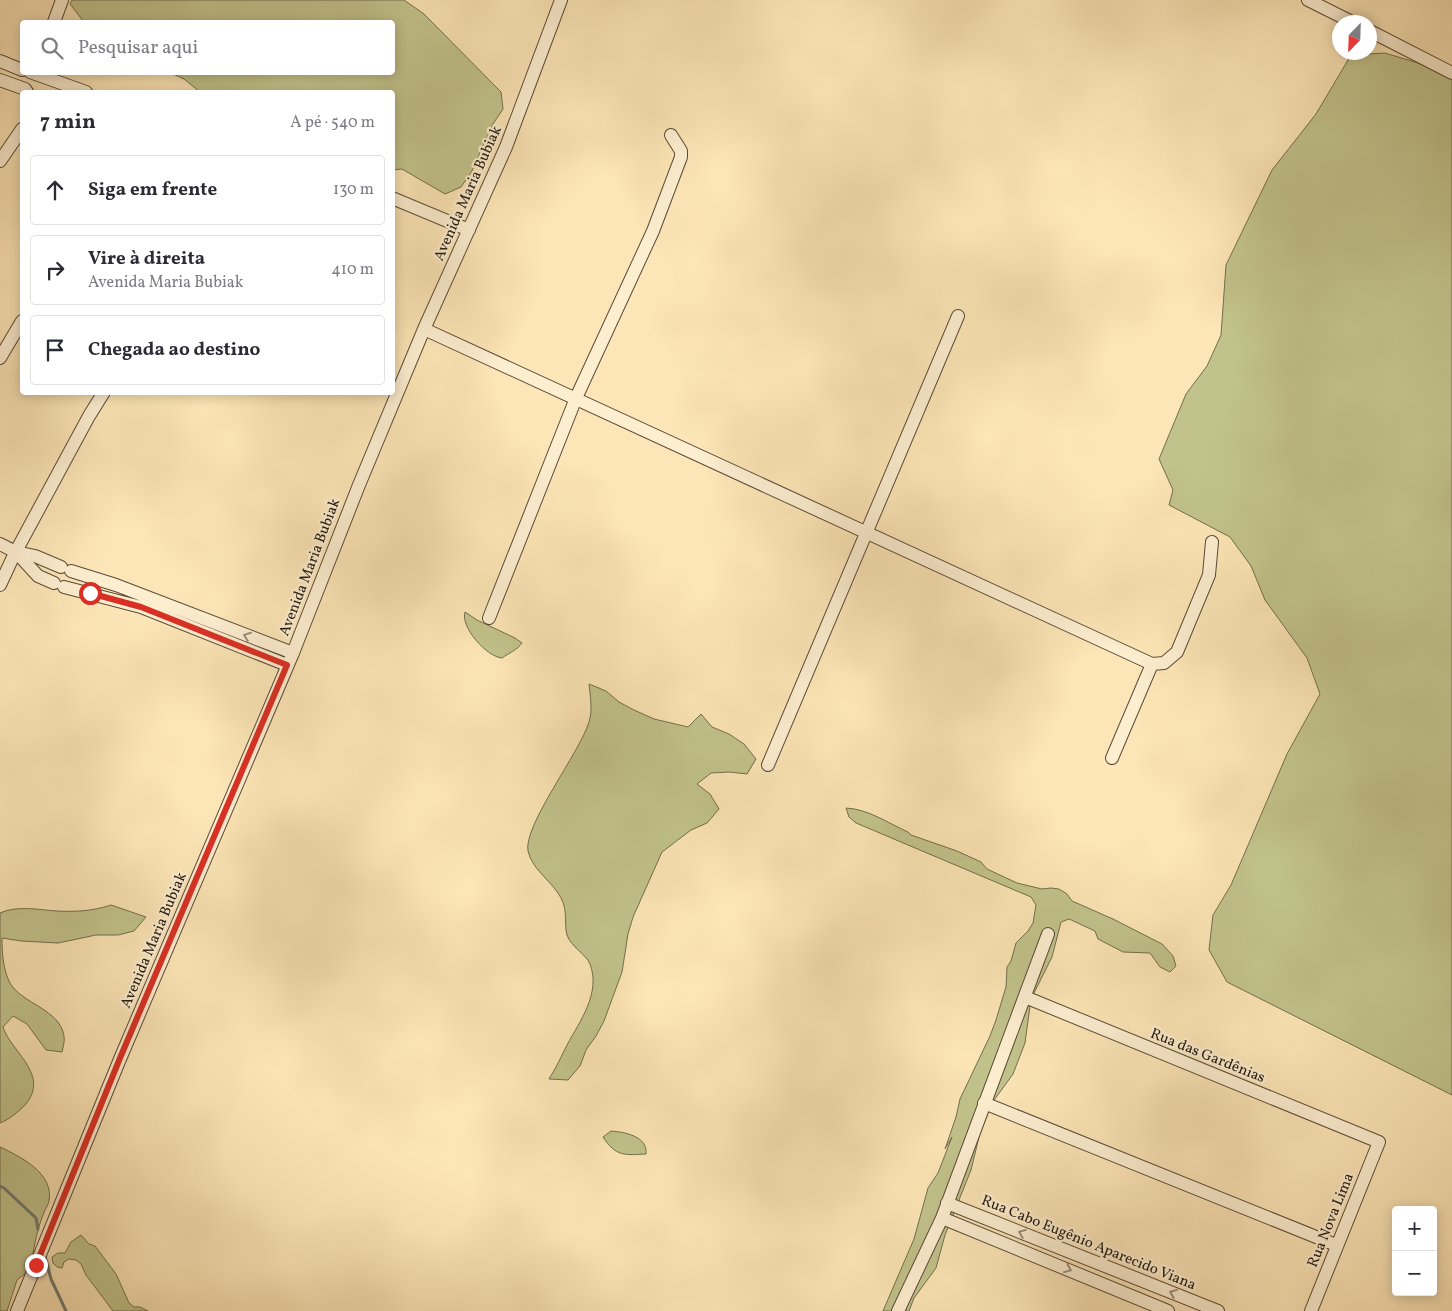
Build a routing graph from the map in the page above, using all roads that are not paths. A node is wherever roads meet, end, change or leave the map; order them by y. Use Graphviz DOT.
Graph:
graph roads {
  1 [pos="62,0"];
  2 [pos="562,0"];
  3 [pos="1308,0"];
  4 [pos="1338,15"];
  5 [pos="55,20"];
  6 [pos="1377,35"];
  7 [pos="0,61"];
  8 [pos="20,68"];
  9 [pos="1452,73"];
  10 [pos="38,75"];
  11 [pos="0,80"];
  12 [pos="25,90"];
  13 [pos="80,90"];
  14 [pos="20,132"];
  15 [pos="671,135"];
  16 [pos="0,161"];
  17 [pos="395,199"];
  18 [pos="469,230"];
  19 [pos="958,316"];
  20 [pos="20,323"];
  21 [pos="424,329"];
  22 [pos="0,358"];
  23 [pos="102,395"];
  24 [pos="576,398"];
  25 [pos="865,533"];
  26 [pos="1212,542"];
  27 [pos="0,544"];
  28 [pos="16,552"];
  29 [pos="71,571"];
  30 [pos="0,585"];
  31 [pos="65,586"];
  32 [pos="489,618"];
  33 [pos="293,653"];
  34 [pos="1152,664"];
  35 [pos="287,665"];
  36 [pos="1112,758"];
  37 [pos="768,765"];
  38 [pos="1048,934"];
  39 [pos="1025,997"];
  40 [pos="984,1103"];
  41 [pos="1379,1142"];
  42 [pos="947,1203"];
  43 [pos="942,1218"];
  44 [pos="1336,1245"];
  45 [pos="17,1311"];
  46 [pos="898,1311"];
  47 [pos="1168,1311"];
  48 [pos="1218,1311"];
  49 [pos="1311,1311"];
  1 -- 5 [label="street"];
  2 -- 18 [label="street, Avenida Maria Bubiak"];
  3 -- 4 [label="street"];
  6 -- 9 [label="street"];
  7 -- 8 [label="street"];
  10 -- 13 [label="street"];
  11 -- 12 [label="street"];
  14 -- 16 [label="street"];
  15 -- 24 [label="street"];
  17 -- 18 [label="street"];
  18 -- 21 [label="street, Avenida Maria Bubiak"];
  19 -- 25 [label="street"];
  20 -- 22 [label="street"];
  21 -- 24 [label="street"];
  21 -- 33 [label="street, Avenida Maria Bubiak"];
  23 -- 28 [label="street"];
  24 -- 25 [label="street"];
  24 -- 32 [label="street"];
  25 -- 34 [label="street"];
  25 -- 37 [label="street"];
  26 -- 34 [label="street"];
  27 -- 28 [label="street"];
  28 -- 29 [label="street"];
  28 -- 30 [label="street"];
  28 -- 31 [label="street"];
  29 -- 31 [label="street"];
  33 -- 29 [label="street, one-way"];
  31 -- 35 [label="street"];
  33 -- 35 [label="street, Avenida Maria Bubiak"];
  34 -- 36 [label="street"];
  35 -- 45 [label="street, Avenida Maria Bubiak"];
  38 -- 39 [label="street"];
  39 -- 40 [label="street"];
  39 -- 41 [label="street, Rua das Gardênias"];
  40 -- 42 [label="street"];
  40 -- 44 [label="street"];
  41 -- 44 [label="street, Rua Nova Lima"];
  42 -- 43 [label="street"];
  48 -- 42 [label="street, Rua Cabo Eugênio Aparecido Viana, one-way"];
  43 -- 46 [label="street"];
  43 -- 47 [label="street, one-way"];
  44 -- 49 [label="street, Rua Nova Lima"];
}
